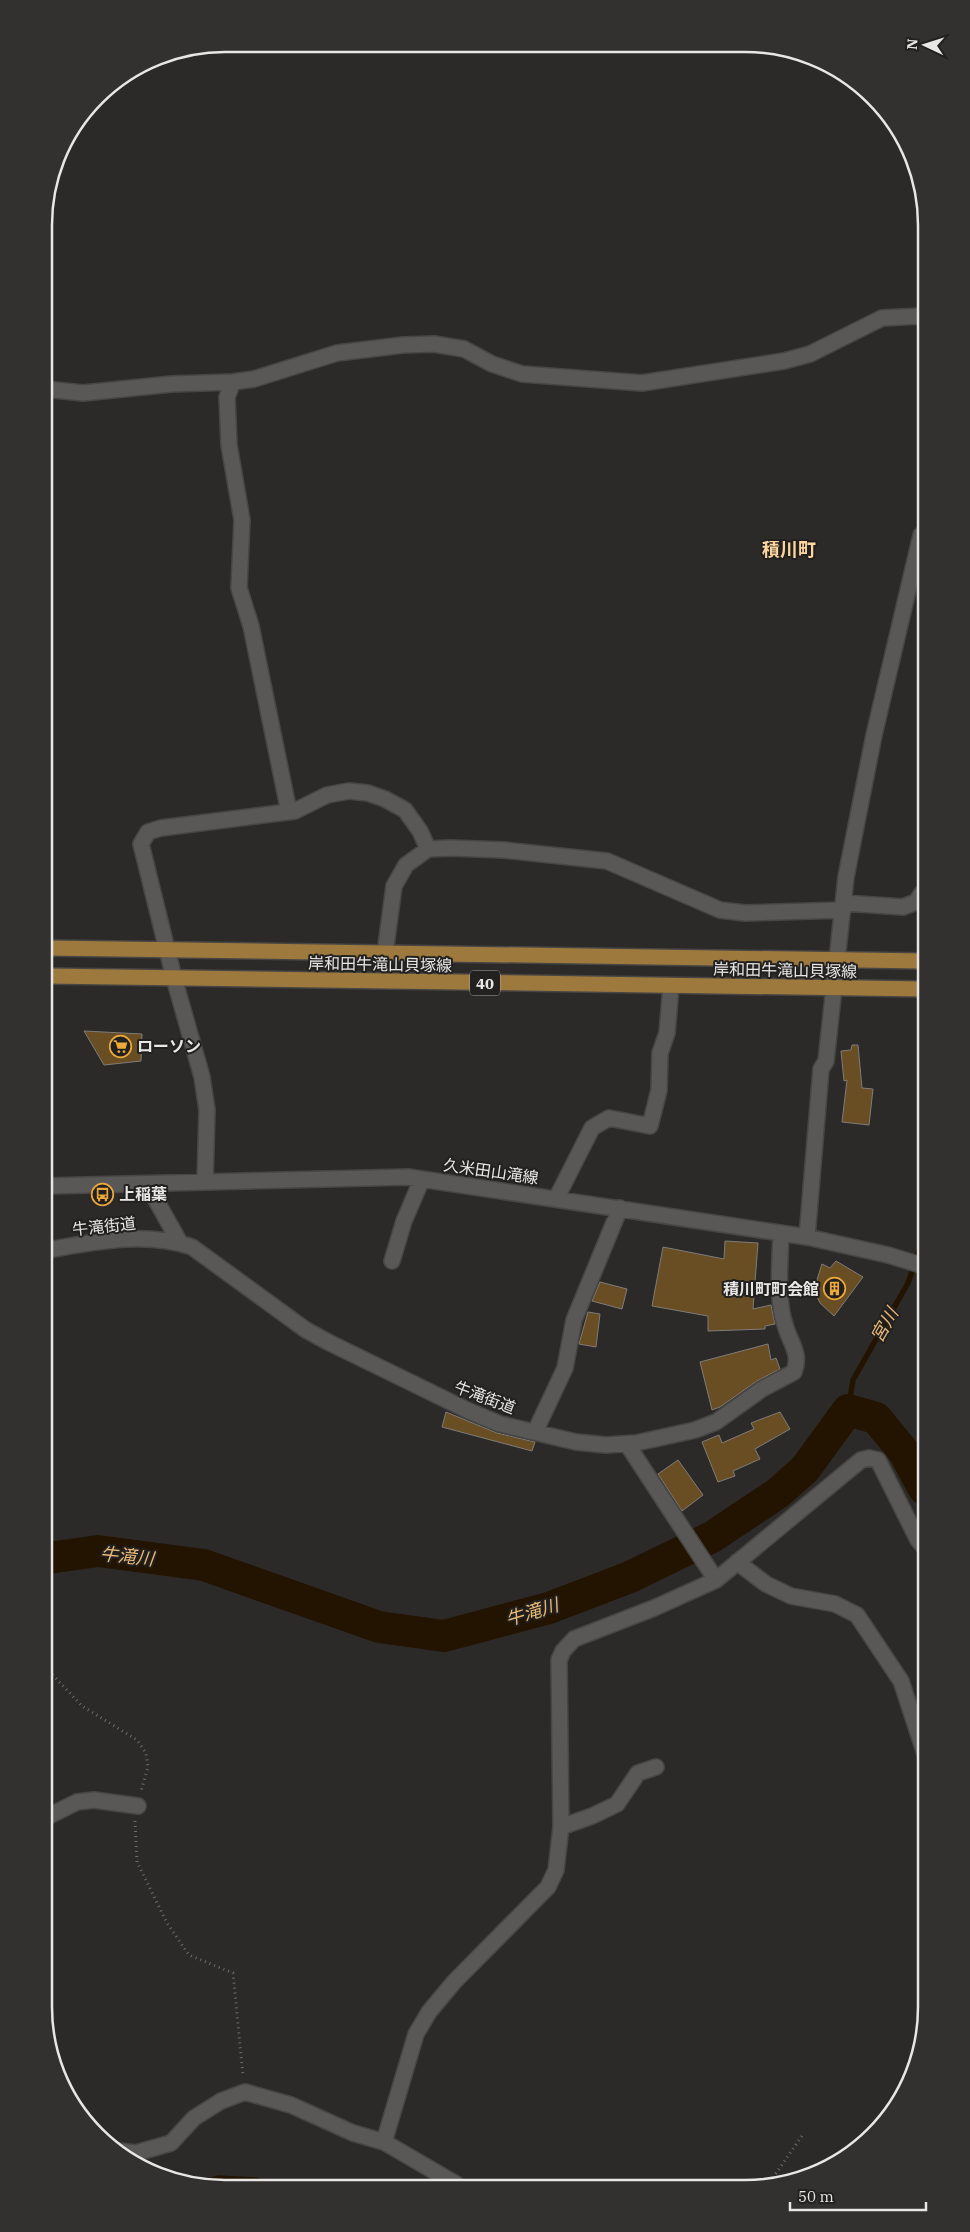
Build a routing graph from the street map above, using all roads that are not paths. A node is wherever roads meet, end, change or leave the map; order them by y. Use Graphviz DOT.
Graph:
graph roads {
  1 [pos="918,316"];
  2 [pos="232,382"];
  3 [pos="53,390"];
  4 [pos="918,549"];
  5 [pos="290,812"];
  6 [pos="428,849"];
  7 [pos="918,900"];
  8 [pos="843,906"];
  9 [pos="53,948"];
  10 [pos="168,950"];
  11 [pos="385,953"];
  12 [pos="837,960"];
  13 [pos="918,961"];
  14 [pos="53,976"];
  15 [pos="174,978"];
  16 [pos="671,986"];
  17 [pos="835,988"];
  18 [pos="918,989"];
  19 [pos="422,1179"];
  20 [pos="205,1182"];
  21 [pos="147,1184"];
  22 [pos="52,1186"];
  23 [pos="556,1199"];
  24 [pos="620,1208"];
  25 [pos="781,1234"];
  26 [pos="806,1237"];
  27 [pos="180,1243"];
  28 [pos="52,1249"];
  29 [pos="392,1261"];
  30 [pos="917,1264"];
  31 [pos="535,1432"];
  32 [pos="627,1444"];
  33 [pos="917,1539"];
  34 [pos="737,1562"];
  35 [pos="716,1580"];
  36 [pos="917,1730"];
  37 [pos="656,1767"];
  38 [pos="138,1806"];
  39 [pos="52,1814"];
  40 [pos="561,1827"];
  41 [pos="384,2142"];
  42 [pos="134,2153"];
  43 [pos="449,2180"];
  1 -- 2 [label="street"];
  2 -- 3 [label="street"];
  2 -- 5 [label="street"];
  4 -- 8 [label="street"];
  5 -- 6 [label="street"];
  5 -- 10 [label="street"];
  6 -- 8 [label="street"];
  6 -- 11 [label="street"];
  7 -- 8 [label="street"];
  8 -- 12 [label="street"];
  9 -- 10 [label="main road, 岸和田牛滝山貝塚線 / 40"];
  10 -- 11 [label="main road, 岸和田牛滝山貝塚線 / 40"];
  10 -- 15 [label="street"];
  11 -- 12 [label="main road, 岸和田牛滝山貝塚線 / 40"];
  12 -- 13 [label="main road, 岸和田牛滝山貝塚線 / 40"];
  12 -- 17 [label="street"];
  14 -- 15 [label="main road, 岸和田牛滝山貝塚線 / 40"];
  15 -- 16 [label="main road, 岸和田牛滝山貝塚線 / 40"];
  15 -- 20 [label="street"];
  16 -- 17 [label="main road, 岸和田牛滝山貝塚線 / 40"];
  16 -- 23 [label="street"];
  17 -- 18 [label="main road, 岸和田牛滝山貝塚線 / 40"];
  17 -- 26 [label="street"];
  19 -- 20 [label="street, 久米田山滝線"];
  19 -- 23 [label="street, 久米田山滝線"];
  19 -- 29 [label="street"];
  20 -- 21 [label="street, 久米田山滝線"];
  21 -- 22 [label="street, 久米田山滝線"];
  21 -- 27 [label="street"];
  23 -- 24 [label="street, 久米田山滝線"];
  24 -- 25 [label="street, 久米田山滝線"];
  24 -- 31 [label="street"];
  25 -- 26 [label="street, 久米田山滝線"];
  25 -- 32 [label="street, 牛滝街道"];
  26 -- 30 [label="street, 久米田山滝線"];
  27 -- 28 [label="street, 牛滝街道"];
  27 -- 31 [label="street, 牛滝街道"];
  31 -- 32 [label="street, 牛滝街道"];
  32 -- 35 [label="street"];
  33 -- 34 [label="street"];
  34 -- 35 [label="street"];
  34 -- 36 [label="street"];
  35 -- 40 [label="street"];
  37 -- 40 [label="street"];
  38 -- 39 [label="street"];
  40 -- 41 [label="street"];
  41 -- 42 [label="street"];
  41 -- 43 [label="street"];
}
